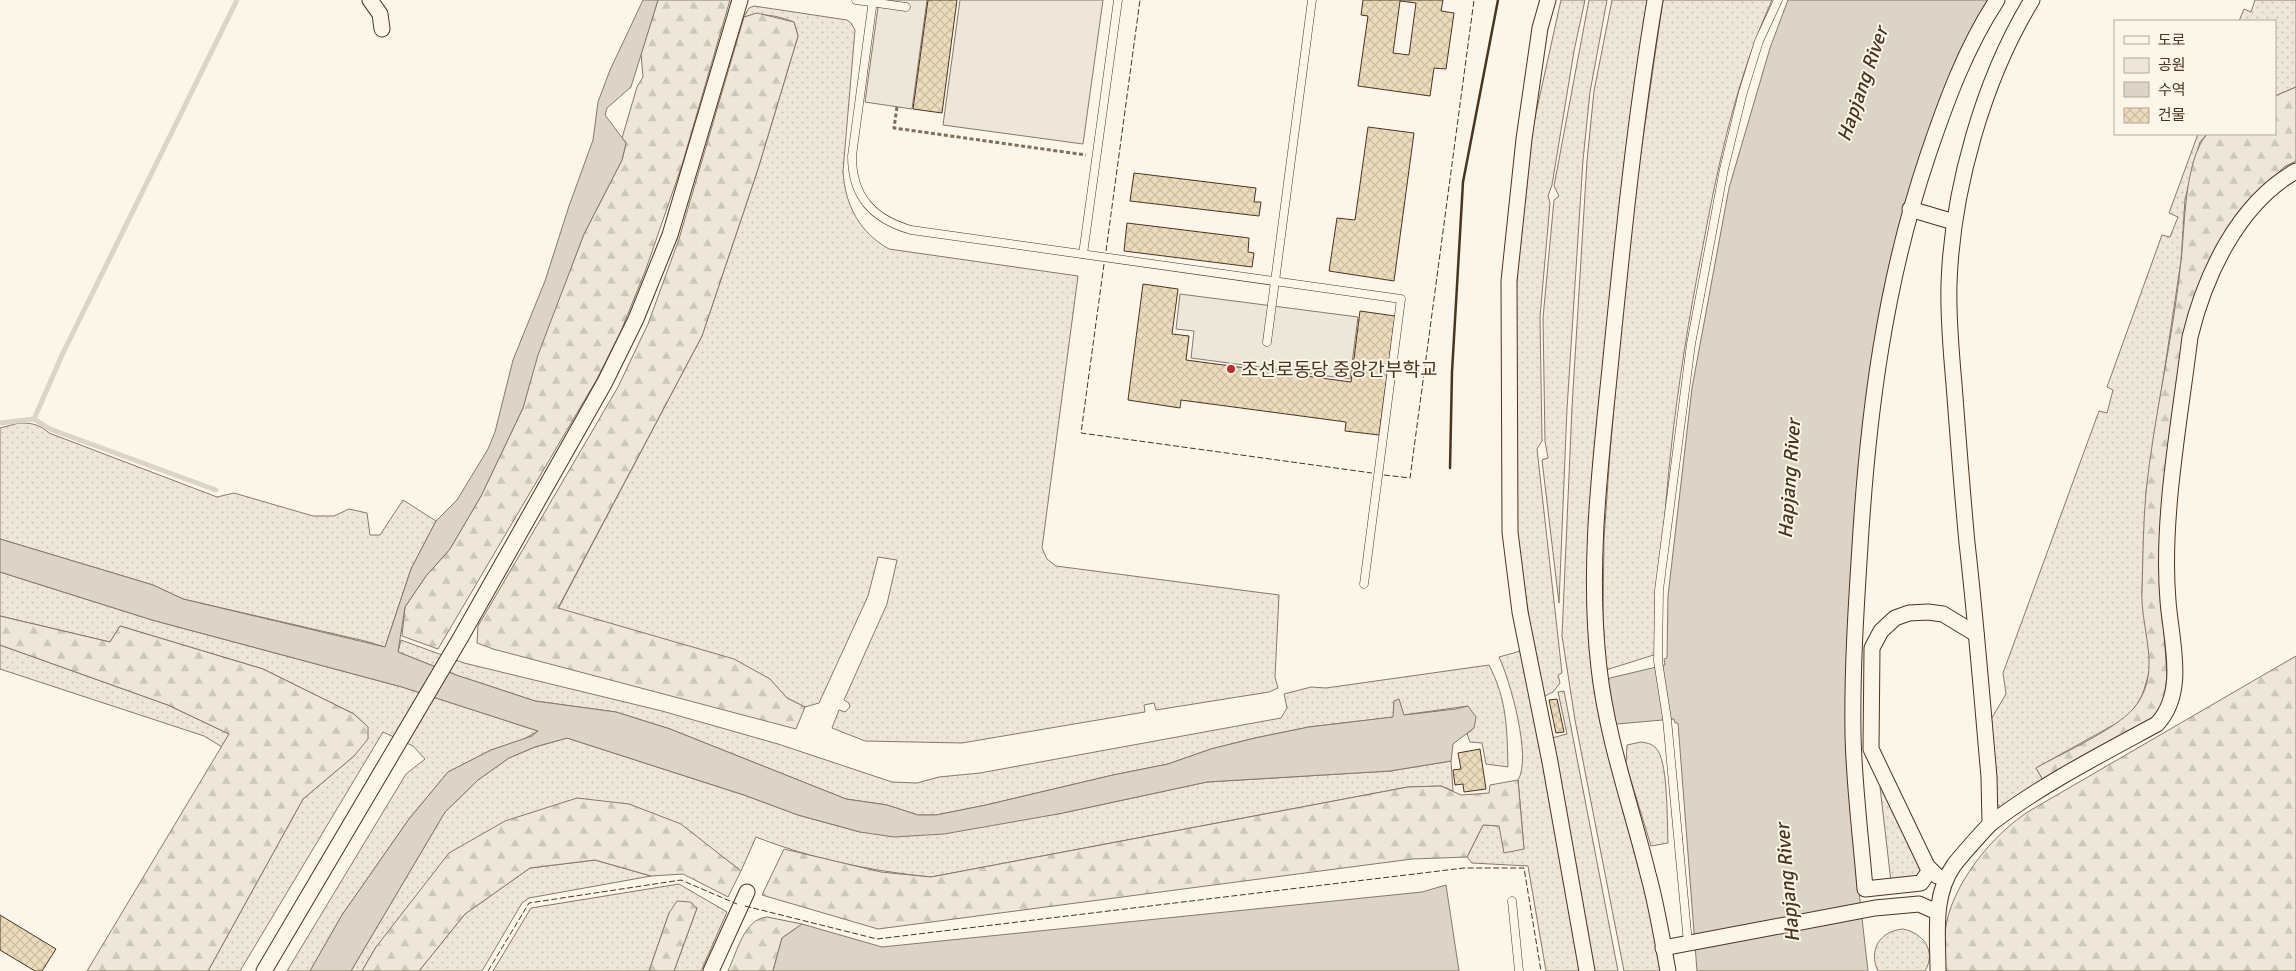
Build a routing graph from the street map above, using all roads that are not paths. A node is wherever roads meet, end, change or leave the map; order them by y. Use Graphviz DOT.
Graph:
graph roads {
  1 [pos="370,0"];
  2 [pos="740,0"];
  3 [pos="856,0"];
  4 [pos="1118,0"];
  5 [pos="1312,0"];
  6 [pos="1548,0"];
  7 [pos="1656,0"];
  8 [pos="1778,0"];
  9 [pos="1996,0"];
  10 [pos="2032,0"];
  11 [pos="873,1"];
  12 [pos="906,7"];
  13 [pos="382,29"];
  14 [pos="2296,171"];
  15 [pos="1910,209"];
  16 [pos="1954,222"];
  17 [pos="1083,254"];
  18 [pos="1275,281"];
  19 [pos="1267,342"];
  20 [pos="1364,584"];
  21 [pos="1976,634"];
  22 [pos="1872,648"];
  23 [pos="1854,668"];
  24 [pos="1853,736"];
  25 [pos="1871,749"];
  26 [pos="1990,824"];
  27 [pos="1930,870"];
  28 [pos="1945,884"];
  29 [pos="748,892"];
  30 [pos="1512,901"];
  31 [pos="1938,912"];
  32 [pos="1690,943"];
  33 [pos="1663,948"];
  34 [pos="264,971"];
  35 [pos="711,971"];
  36 [pos="1519,971"];
  37 [pos="1587,971"];
  38 [pos="1668,971"];
  39 [pos="1938,971"];
  1 -- 13 [label="street"];
  2 -- 34 [label="street"];
  3 -- 11 [label="lane"];
  4 -- 17 [label="lane"];
  5 -- 18 [label="lane"];
  6 -- 37 [label="street"];
  7 -- 33 [label="street"];
  8 -- 32 [label="lane"];
  9 -- 15 [label="street"];
  10 -- 16 [label="street"];
  11 -- 12 [label="lane"];
  11 -- 17 [label="lane"];
  14 -- 26 [label="street"];
  15 -- 16 [label="street"];
  15 -- 23 [label="street"];
  16 -- 21 [label="street"];
  17 -- 18 [label="lane"];
  18 -- 19 [label="lane"];
  18 -- 20 [label="lane"];
  21 -- 22 [label="street"];
  21 -- 26 [label="street"];
  22 -- 23 [label="street"];
  22 -- 25 [label="street"];
  23 -- 24 [label="street"];
  24 -- 25 [label="street"];
  24 -- 27 [label="street"];
  25 -- 27 [label="street"];
  26 -- 28 [label="street"];
  27 -- 28 [label="street"];
  28 -- 31 [label="street"];
  29 -- 35 [label="street"];
  30 -- 36 [label="lane"];
  31 -- 32 [label="street"];
  31 -- 39 [label="street"];
  32 -- 33 [label="street"];
  33 -- 38 [label="street"];
}
